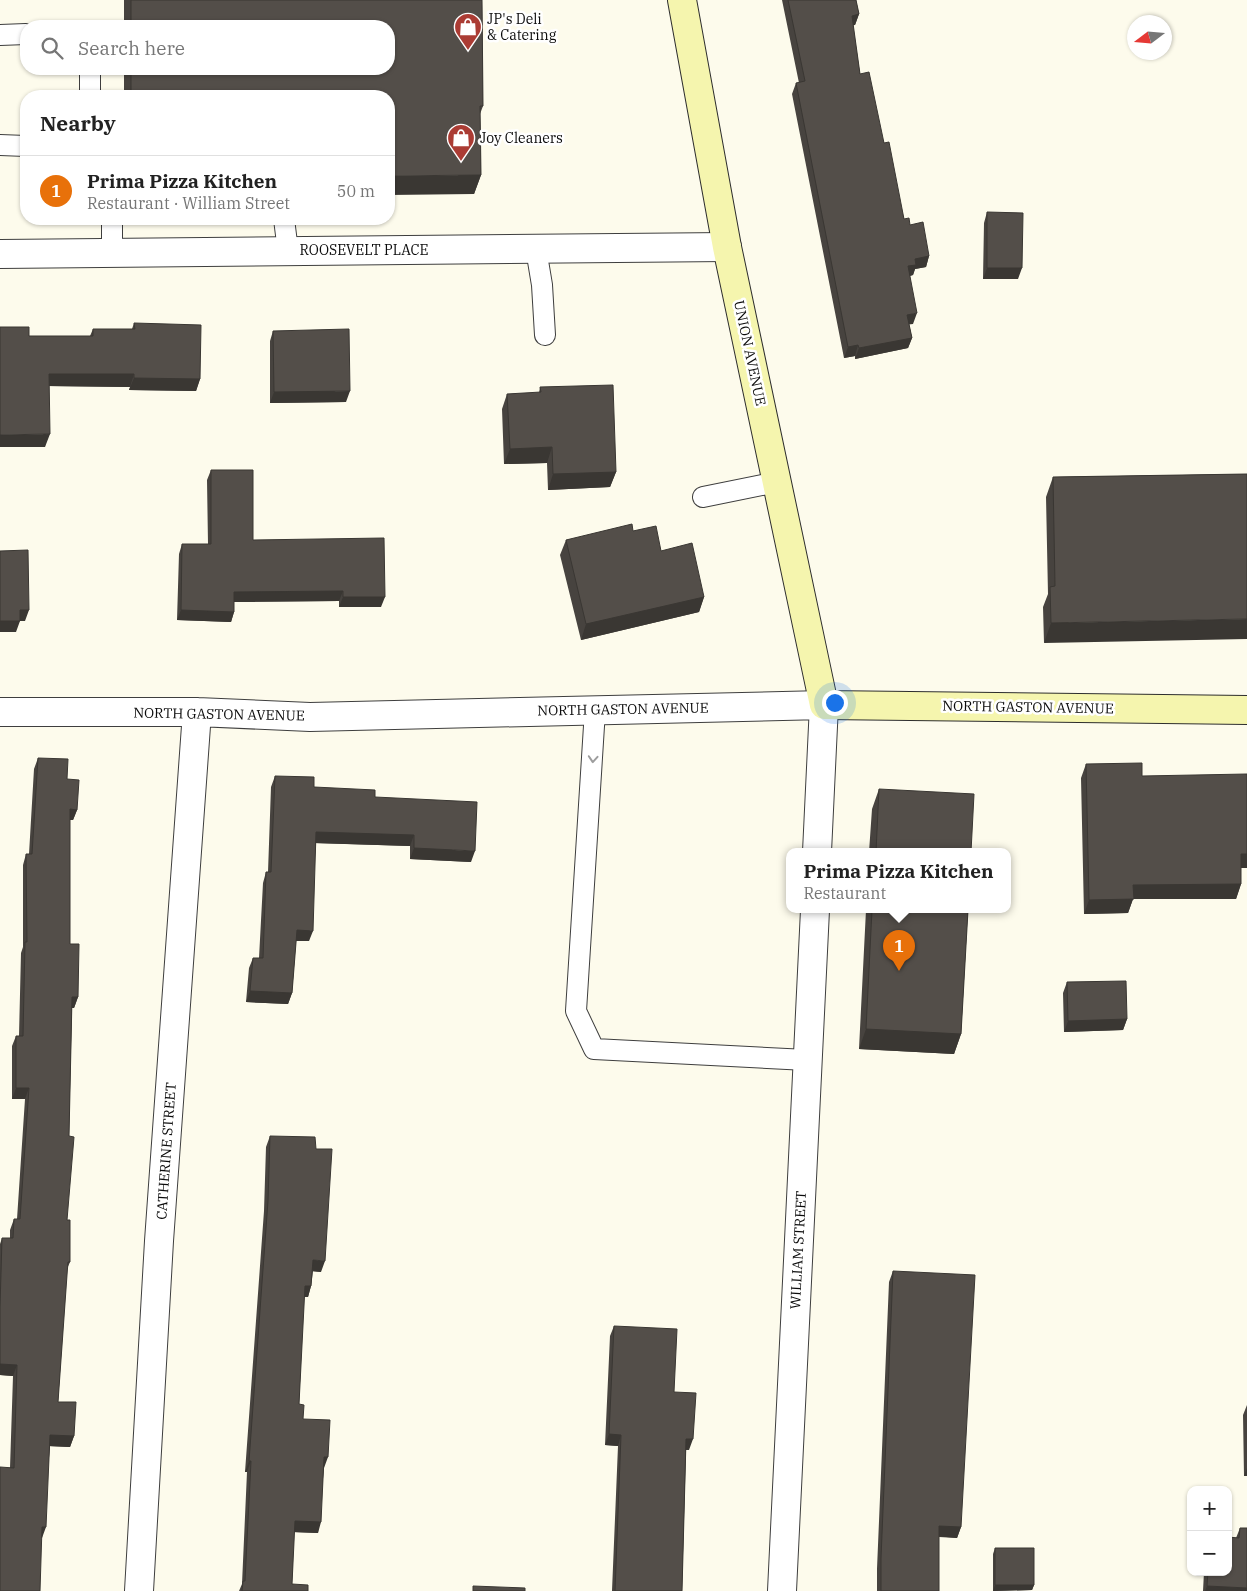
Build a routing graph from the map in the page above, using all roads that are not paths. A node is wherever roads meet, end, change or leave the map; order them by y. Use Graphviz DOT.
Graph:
graph roads {
  1 [pos="682,0"];
  2 [pos="20,34"];
  3 [pos="0,35"];
  4 [pos="90,75"];
  5 [pos="90,90"];
  6 [pos="0,145"];
  7 [pos="20,146"];
  8 [pos="112,225"];
  9 [pos="285,225"];
  10 [pos="727,246"];
  11 [pos="536,249"];
  12 [pos="288,251"];
  13 [pos="112,253"];
  14 [pos="0,254"];
  15 [pos="545,334"];
  16 [pos="778,482"];
  17 [pos="703,497"];
  18 [pos="824,705"];
  19 [pos="595,710"];
  20 [pos="1247,710"];
  21 [pos="0,712"];
  22 [pos="197,712"];
  23 [pos="817,848"];
  24 [pos="814,913"];
  25 [pos="807,1060"];
  26 [pos="139,1591"];
  27 [pos="782,1591"];
  1 -- 10 [label="street, UNION AVENUE"];
  2 -- 3 [label="lane"];
  4 -- 5 [label="lane"];
  6 -- 7 [label="lane"];
  8 -- 13 [label="lane"];
  9 -- 12 [label="lane"];
  10 -- 11 [label="street, ROOSEVELT PLACE"];
  10 -- 16 [label="street, UNION AVENUE"];
  11 -- 12 [label="street, ROOSEVELT PLACE"];
  11 -- 15 [label="lane"];
  12 -- 13 [label="street, ROOSEVELT PLACE"];
  13 -- 14 [label="street, ROOSEVELT PLACE"];
  16 -- 17 [label="lane"];
  16 -- 18 [label="street, UNION AVENUE"];
  18 -- 19 [label="street, NORTH GASTON AVENUE"];
  18 -- 20 [label="street, NORTH GASTON AVENUE"];
  18 -- 23 [label="street"];
  19 -- 22 [label="street, NORTH GASTON AVENUE"];
  19 -- 25 [label="lane, one-way"];
  21 -- 22 [label="street, NORTH GASTON AVENUE"];
  22 -- 26 [label="street, CATHERINE STREET"];
  24 -- 25 [label="street, WILLIAM STREET"];
  25 -- 27 [label="street, WILLIAM STREET"];
}
